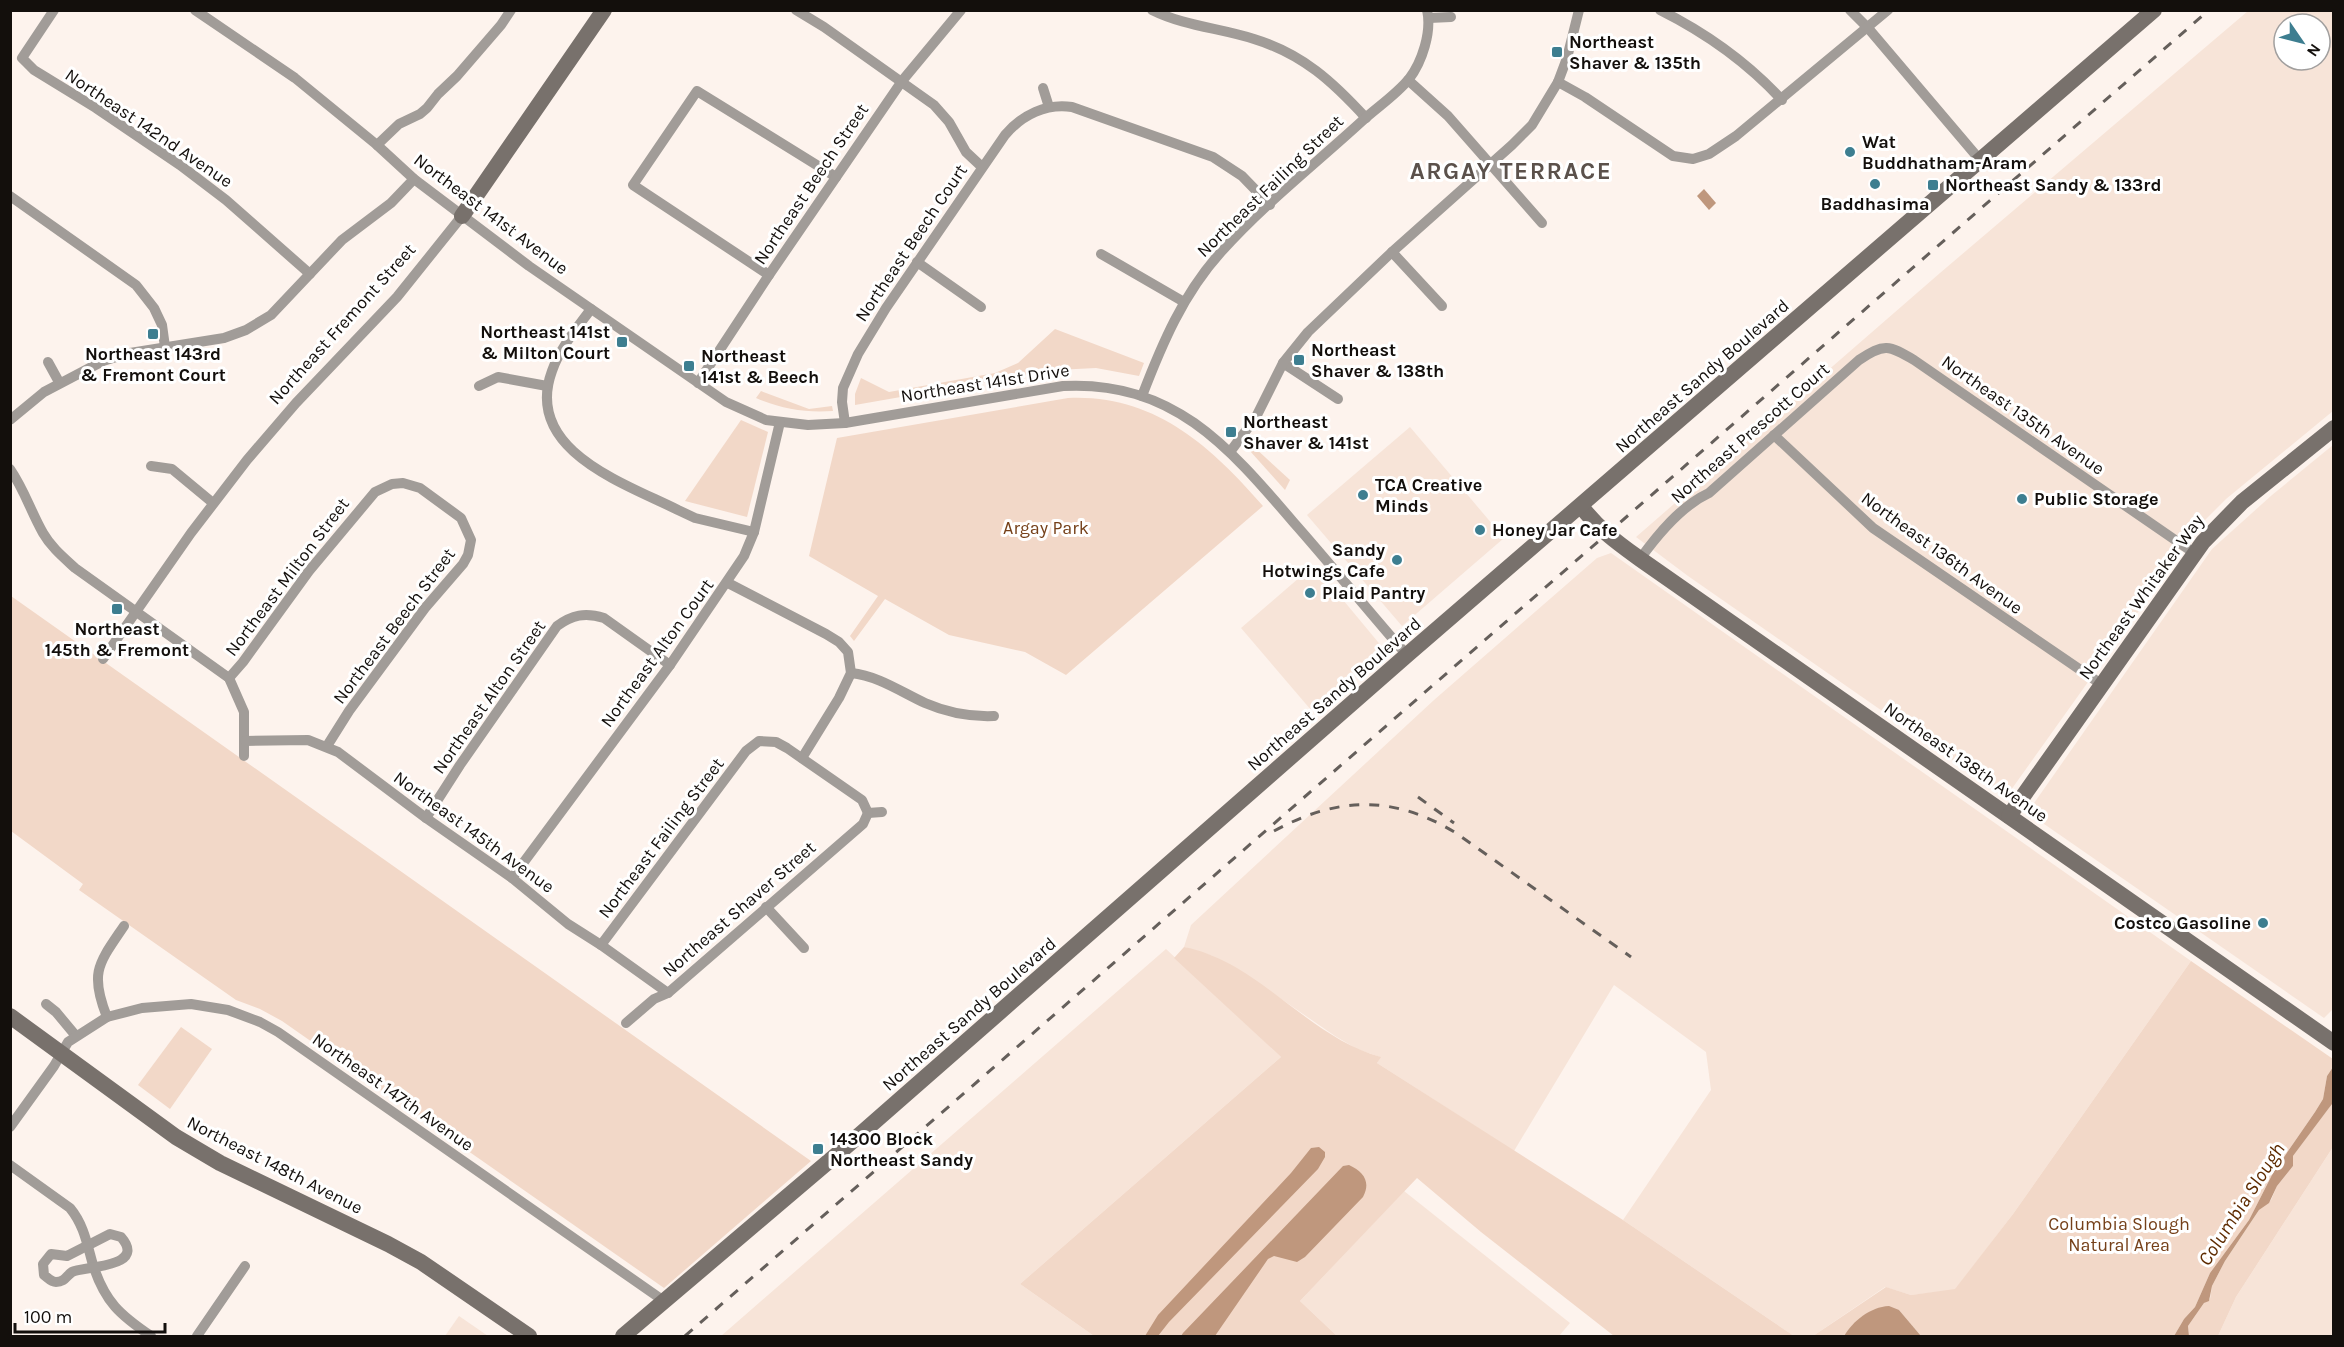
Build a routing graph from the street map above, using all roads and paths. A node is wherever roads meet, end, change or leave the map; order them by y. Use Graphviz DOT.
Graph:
graph roads {
  1 [pos="54,10"];
  2 [pos="195,10"];
  3 [pos="511,10"];
  4 [pos="604,10"];
  5 [pos="796,10"];
  6 [pos="961,10"];
  7 [pos="1152,10"];
  8 [pos="1579,10"];
  9 [pos="1660,10"];
  10 [pos="1850,10"];
  11 [pos="1888,10"];
  12 [pos="2154,10"];
  13 [pos="1428,14"];
  14 [pos="1451,17"];
  15 [pos="1868,28"];
  16 [pos="1408,80"];
  17 [pos="902,81"];
  18 [pos="1558,82"];
  19 [pos="1043,88"];
  20 [pos="1782,100"];
  21 [pos="1048,107"];
  22 [pos="1366,118"];
  23 [pos="377,145"];
  24 [pos="1980,160"];
  25 [pos="1491,165"];
  26 [pos="982,167"];
  27 [pos="836,177"];
  28 [pos="414,179"];
  29 [pos="11,198"];
  30 [pos="1270,205"];
  31 [pos="462,216"];
  32 [pos="1542,223"];
  33 [pos="1392,252"];
  34 [pos="1101,254"];
  35 [pos="918,262"];
  36 [pos="310,274"];
  37 [pos="769,275"];
  38 [pos="1184,302"];
  39 [pos="1442,306"];
  40 [pos="981,307"];
  41 [pos="591,309"];
  42 [pos="165,346"];
  43 [pos="1891,347"];
  44 [pos="48,362"];
  45 [pos="1283,363"];
  46 [pos="59,382"];
  47 [pos="698,383"];
  48 [pos="478,386"];
  49 [pos="547,386"];
  50 [pos="1143,396"];
  51 [pos="1338,399"];
  52 [pos="10,420"];
  53 [pos="780,422"];
  54 [pos="845,423"];
  55 [pos="2334,428"];
  56 [pos="1774,435"];
  57 [pos="1230,452"];
  58 [pos="151,466"];
  59 [pos="10,469"];
  60 [pos="436,499"];
  61 [pos="213,503"];
  62 [pos="1581,506"];
  63 [pos="754,532"];
  64 [pos="2194,553"];
  65 [pos="1640,559"];
  66 [pos="728,583"];
  67 [pos="135,612"];
  68 [pos="1407,655"];
  69 [pos="103,659"];
  70 [pos="670,665"];
  71 [pos="851,673"];
  72 [pos="229,678"];
  73 [pos="2101,684"];
  74 [pos="994,716"];
  75 [pos="245,741"];
  76 [pos="327,746"];
  77 [pos="244,756"];
  78 [pos="802,758"];
  79 [pos="882,812"];
  80 [pos="868,813"];
  81 [pos="2009,816"];
  82 [pos="426,818"];
  83 [pos="512,878"];
  84 [pos="766,907"];
  85 [pos="124,926"];
  86 [pos="601,945"];
  87 [pos="804,948"];
  88 [pos="668,993"];
  89 [pos="46,1004"];
  90 [pos="10,1016"];
  91 [pos="107,1017"];
  92 [pos="626,1023"];
  93 [pos="76,1036"];
  94 [pos="2334,1043"];
  95 [pos="60,1054"];
  96 [pos="10,1126"];
  97 [pos="10,1165"];
  98 [pos="87,1244"];
  99 [pos="245,1266"];
  100 [pos="94,1268"];
  101 [pos="664,1301"];
  102 [pos="151,1336"];
  103 [pos="197,1336"];
  104 [pos="529,1336"];
  105 [pos="623,1336"];
  1 -- 36 [label="street, Northeast 142nd Avenue"];
  2 -- 23 [label="street, Northeast 141st Avenue"];
  3 -- 23 [label="street"];
  4 -- 31 [label="main road, Northeast Fremont Street"];
  5 -- 17 [label="street"];
  6 -- 17 [label="street, Northeast Beech Street"];
  7 -- 22 [label="street"];
  8 -- 18 [label="street"];
  9 -- 20 [label="street"];
  10 -- 15 [label="street"];
  11 -- 15 [label="street"];
  12 -- 24 [label="main road, Northeast Sandy Boulevard"];
  13 -- 14 [label="street"];
  13 -- 16 [label="street"];
  15 -- 20 [label="street"];
  15 -- 24 [label="street"];
  16 -- 22 [label="street, Northeast Failing Street"];
  16 -- 25 [label="street"];
  17 -- 26 [label="street"];
  17 -- 27 [label="street, Northeast Beech Street"];
  18 -- 20 [label="street"];
  18 -- 25 [label="street"];
  19 -- 21 [label="street"];
  21 -- 26 [label="street, Northeast Beech Court"];
  21 -- 30 [label="street"];
  22 -- 30 [label="street, Northeast Failing Street"];
  23 -- 28 [label="street, Northeast 141st Avenue"];
  24 -- 62 [label="main road, Northeast Sandy Boulevard"];
  25 -- 32 [label="street"];
  25 -- 33 [label="street"];
  26 -- 35 [label="street, Northeast Beech Court"];
  27 -- 37 [label="street, Northeast Beech Street"];
  27 -- 37 [label="street"];
  28 -- 31 [label="street, Northeast 141st Avenue"];
  28 -- 36 [label="street"];
  29 -- 42 [label="street"];
  30 -- 38 [label="street, Northeast Failing Street"];
  31 -- 41 [label="street, Northeast 141st Avenue"];
  31 -- 61 [label="street, Northeast Fremont Street"];
  33 -- 39 [label="street"];
  33 -- 45 [label="street"];
  34 -- 38 [label="street"];
  35 -- 40 [label="street"];
  35 -- 54 [label="street, Northeast Beech Court"];
  36 -- 42 [label="street"];
  37 -- 47 [label="street, Northeast Beech Street"];
  38 -- 50 [label="street, Northeast Failing Street"];
  41 -- 47 [label="street, Northeast 141st Avenue"];
  41 -- 49 [label="street"];
  42 -- 46 [label="street"];
  43 -- 56 [label="street, Northeast Prescott Court"];
  43 -- 64 [label="street, Northeast 135th Avenue"];
  44 -- 46 [label="street"];
  45 -- 51 [label="street"];
  45 -- 57 [label="street"];
  46 -- 52 [label="street"];
  47 -- 53 [label="street, Northeast 141st Avenue"];
  48 -- 49 [label="street"];
  49 -- 63 [label="street"];
  50 -- 54 [label="street, Northeast 141st Drive"];
  50 -- 57 [label="street, Northeast 141st Drive"];
  53 -- 54 [label="street, Northeast 141st Drive"];
  53 -- 63 [label="street, Northeast Alton Court"];
  55 -- 64 [label="main road, Northeast Whitaker Way"];
  56 -- 65 [label="street, Northeast Prescott Court"];
  56 -- 73 [label="street, Northeast 136th Avenue"];
  57 -- 68 [label="street, Northeast 141st Drive"];
  58 -- 61 [label="street"];
  59 -- 67 [label="street"];
  60 -- 72 [label="street, Northeast Milton Street"];
  60 -- 76 [label="street, Northeast Beech Street"];
  61 -- 67 [label="street, Northeast Fremont Street"];
  62 -- 65 [label="main road, Northeast 138th Avenue"];
  62 -- 68 [label="main road, Northeast Sandy Boulevard"];
  63 -- 66 [label="street, Northeast Alton Court"];
  64 -- 73 [label="main road, Northeast Whitaker Way"];
  65 -- 81 [label="main road, Northeast 138th Avenue"];
  66 -- 70 [label="street, Northeast Alton Court"];
  66 -- 71 [label="street"];
  67 -- 69 [label="street, Northeast Fremont Street"];
  67 -- 72 [label="street"];
  68 -- 101 [label="main road, Northeast Sandy Boulevard"];
  70 -- 82 [label="street, Northeast Alton Street"];
  70 -- 83 [label="street, Northeast Alton Court"];
  71 -- 74 [label="street"];
  71 -- 78 [label="street"];
  72 -- 75 [label="street"];
  73 -- 81 [label="main road, Northeast Whitaker Way"];
  75 -- 76 [label="street, Northeast 145th Avenue"];
  75 -- 77 [label="street"];
  76 -- 82 [label="street, Northeast 145th Avenue"];
  78 -- 80 [label="street"];
  78 -- 86 [label="street, Northeast Failing Street"];
  79 -- 80 [label="street"];
  80 -- 84 [label="street, Northeast Shaver Street"];
  81 -- 94 [label="main road, Northeast 138th Avenue"];
  82 -- 83 [label="street, Northeast 145th Avenue"];
  83 -- 86 [label="street, Northeast 145th Avenue"];
  84 -- 87 [label="street"];
  84 -- 88 [label="street, Northeast Shaver Street"];
  85 -- 91 [label="street"];
  86 -- 88 [label="street, Northeast 145th Avenue"];
  88 -- 92 [label="street, Northeast Shaver Street"];
  89 -- 93 [label="street"];
  90 -- 95 [label="main road, Northeast 148th Avenue"];
  91 -- 93 [label="street, Northeast 147th Avenue"];
  91 -- 101 [label="street, Northeast 147th Avenue"];
  93 -- 95 [label="street, Northeast 147th Avenue"];
  95 -- 96 [label="street"];
  95 -- 104 [label="main road, Northeast 148th Avenue"];
  97 -- 98 [label="street"];
  98 -- 100 [label="street"];
  98 -- 100 [label="street"];
  98 -- 100 [label="street"];
  99 -- 103 [label="street"];
  100 -- 102 [label="street"];
  101 -- 105 [label="main road, Northeast Sandy Boulevard"];
}
